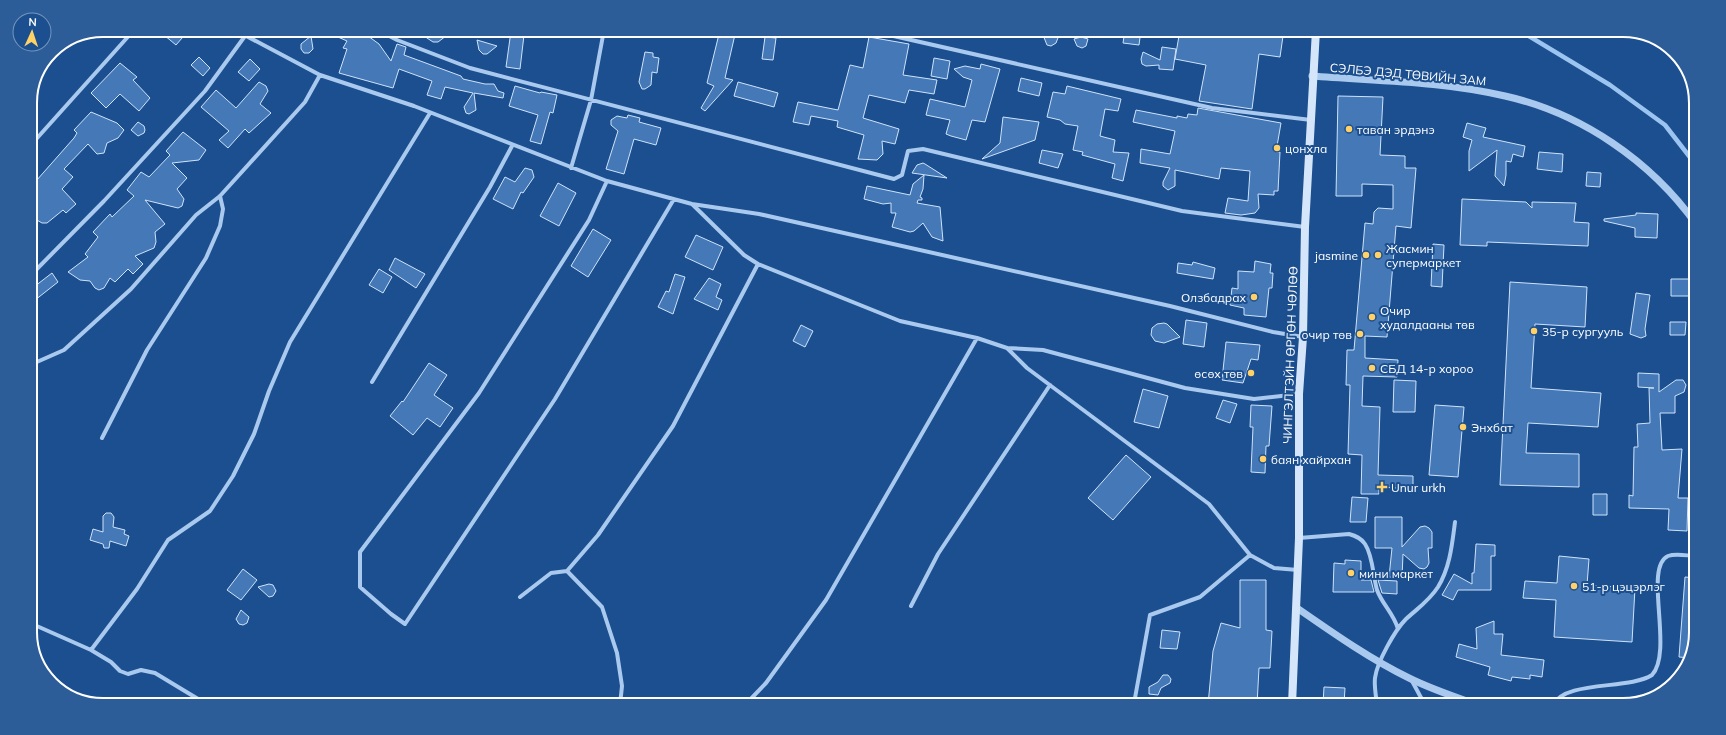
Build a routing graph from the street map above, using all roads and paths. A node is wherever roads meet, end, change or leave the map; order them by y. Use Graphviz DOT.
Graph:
graph roads {
  1 [pos="128,37"];
  2 [pos="244,37"];
  3 [pos="247,37"];
  4 [pos="391,37"];
  5 [pos="603,37"];
  6 [pos="898,37"];
  7 [pos="1315,37"];
  8 [pos="320,75"];
  9 [pos="1312,76"];
  10 [pos="591,100"];
  11 [pos="430,113"];
  12 [pos="1311,120"];
  13 [pos="37,138"];
  14 [pos="512,146"];
  15 [pos="571,168"];
  16 [pos="607,181"];
  17 [pos="220,196"];
  18 [pos="674,199"];
  19 [pos="692,204"];
  20 [pos="1689,216"];
  21 [pos="1306,227"];
  22 [pos="758,264"];
  23 [pos="37,269"];
  24 [pos="1303,337"];
  25 [pos="977,338"];
  26 [pos="1007,348"];
  27 [pos="37,362"];
  28 [pos="372,382"];
  29 [pos="1050,385"];
  30 [pos="1299,394"];
  31 [pos="102,438"];
  32 [pos="1456,522"];
  33 [pos="1299,538"];
  34 [pos="1250,555"];
  35 [pos="1689,556"];
  36 [pos="1298,570"];
  37 [pos="567,571"];
  38 [pos="520,597"];
  39 [pos="911,606"];
  40 [pos="1297,608"];
  41 [pos="37,626"];
  42 [pos="1398,629"];
  43 [pos="91,650"];
  44 [pos="1380,662"];
  45 [pos="1411,679"];
  46 [pos="196,698"];
  47 [pos="621,698"];
  48 [pos="752,698"];
  49 [pos="1135,698"];
  50 [pos="1292,698"];
  51 [pos="1376,698"];
  52 [pos="1421,698"];
  53 [pos="1460,698"];
  54 [pos="1557,698"];
  1 -- 13 [label="street"];
  2 -- 23 [label="street"];
  3 -- 8 [label="street"];
  4 -- 10 [label="street"];
  5 -- 10 [label="street"];
  6 -- 12 [label="street"];
  7 -- 9 [label="main road, ЧИНГЭЛТЭЙН ӨРГӨН ЧӨЛӨӨ"];
  8 -- 11 [label="street"];
  8 -- 17 [label="street"];
  9 -- 12 [label="main road, ЧИНГЭЛТЭЙН ӨРГӨН ЧӨЛӨӨ"];
  9 -- 20 [label="street, СЭЛБЭ ДЭД ТӨВИЙН ЗАМ"];
  10 -- 15 [label="street"];
  10 -- 21 [label="street"];
  11 -- 14 [label="street"];
  11 -- 43 [label="street"];
  12 -- 21 [label="main road, ЧИНГЭЛТЭЙН ӨРГӨН ЧӨЛӨӨ"];
  14 -- 15 [label="street"];
  14 -- 28 [label="street"];
  15 -- 16 [label="street"];
  16 -- 18 [label="street"];
  16 -- 18 [label="street"];
  17 -- 27 [label="street"];
  17 -- 31 [label="street"];
  18 -- 19 [label="street"];
  19 -- 22 [label="street"];
  19 -- 24 [label="street"];
  21 -- 24 [label="main road, ЧИНГЭЛТЭЙН ӨРГӨН ЧӨЛӨӨ"];
  22 -- 25 [label="street"];
  22 -- 37 [label="street"];
  24 -- 30 [label="main road, ЧИНГЭЛТЭЙН ӨРГӨН ЧӨЛӨӨ"];
  25 -- 26 [label="street"];
  25 -- 48 [label="street"];
  26 -- 29 [label="street"];
  26 -- 30 [label="street"];
  29 -- 34 [label="street"];
  29 -- 39 [label="street"];
  30 -- 33 [label="main road, ЧИНГЭЛТЭЙН ӨРГӨН ЧӨЛӨӨ"];
  32 -- 42 [label="street"];
  33 -- 36 [label="main road, ЧИНГЭЛТЭЙН ӨРГӨН ЧӨЛӨӨ"];
  33 -- 42 [label="street"];
  34 -- 36 [label="street"];
  34 -- 49 [label="street"];
  35 -- 54 [label="street"];
  36 -- 40 [label="main road, ЧИНГЭЛТЭЙН ӨРГӨН ЧӨЛӨӨ"];
  37 -- 38 [label="street"];
  37 -- 47 [label="street"];
  40 -- 44 [label="street"];
  40 -- 50 [label="main road, ЧИНГЭЛТЭЙН ӨРГӨН ЧӨЛӨӨ"];
  41 -- 43 [label="street"];
  42 -- 44 [label="street"];
  43 -- 46 [label="street"];
  44 -- 45 [label="street"];
  44 -- 51 [label="street"];
  45 -- 52 [label="street"];
  45 -- 53 [label="street"];
}
